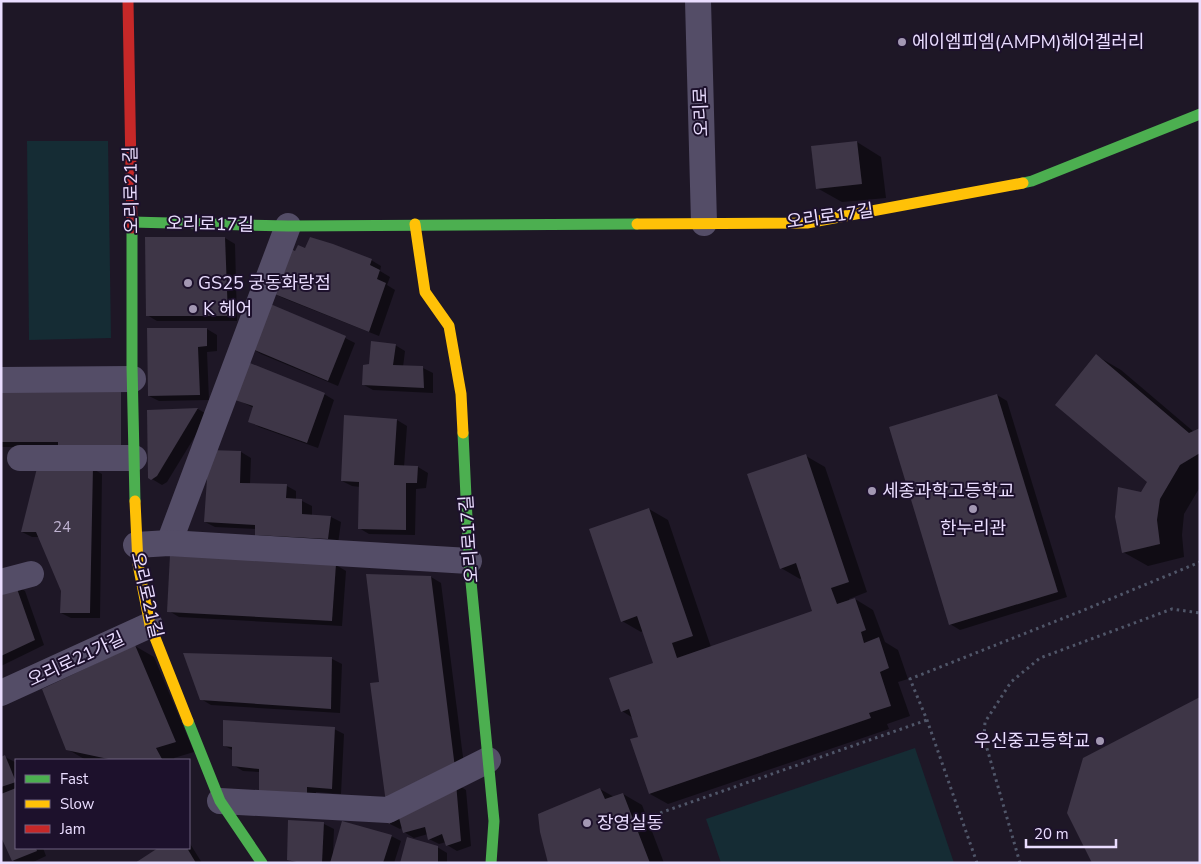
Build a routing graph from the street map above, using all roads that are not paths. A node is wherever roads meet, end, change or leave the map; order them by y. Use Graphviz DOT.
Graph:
graph roads {
  1 [pos="128,1"];
  2 [pos="698,1"];
  3 [pos="1200,114"];
  4 [pos="132,222"];
  5 [pos="704,223"];
  6 [pos="415,224"];
  7 [pos="288,226"];
  8 [pos="133,379"];
  9 [pos="1,380"];
  10 [pos="20,458"];
  11 [pos="134,458"];
  12 [pos="169,543"];
  13 [pos="136,544"];
  14 [pos="469,561"];
  15 [pos="31,574"];
  16 [pos="1,582"];
  17 [pos="150,624"];
  18 [pos="1,693"];
  19 [pos="488,760"];
  20 [pos="220,800"];
  21 [pos="262,863"];
  22 [pos="491,863"];
  1 -- 4 [label="street, 오리로21길"];
  2 -- 5 [label="street, 오리로"];
  3 -- 5 [label="street, 오리로17길"];
  4 -- 7 [label="street, 오리로17길"];
  4 -- 8 [label="street, 오리로21길"];
  5 -- 6 [label="street, 오리로17길"];
  6 -- 7 [label="street, 오리로17길"];
  6 -- 14 [label="street, 오리로17길"];
  7 -- 12 [label="street"];
  8 -- 9 [label="street"];
  8 -- 11 [label="street, 오리로21길"];
  10 -- 11 [label="street"];
  11 -- 13 [label="street, 오리로21길"];
  12 -- 13 [label="street"];
  12 -- 14 [label="street"];
  13 -- 17 [label="street, 오리로21길"];
  14 -- 19 [label="street, 오리로17길"];
  15 -- 16 [label="street"];
  17 -- 18 [label="street, 오리로21가길"];
  17 -- 20 [label="street, 오리로21길"];
  19 -- 20 [label="street"];
  19 -- 22 [label="street, 오리로17길"];
  20 -- 21 [label="street, 오리로21길"];
}
